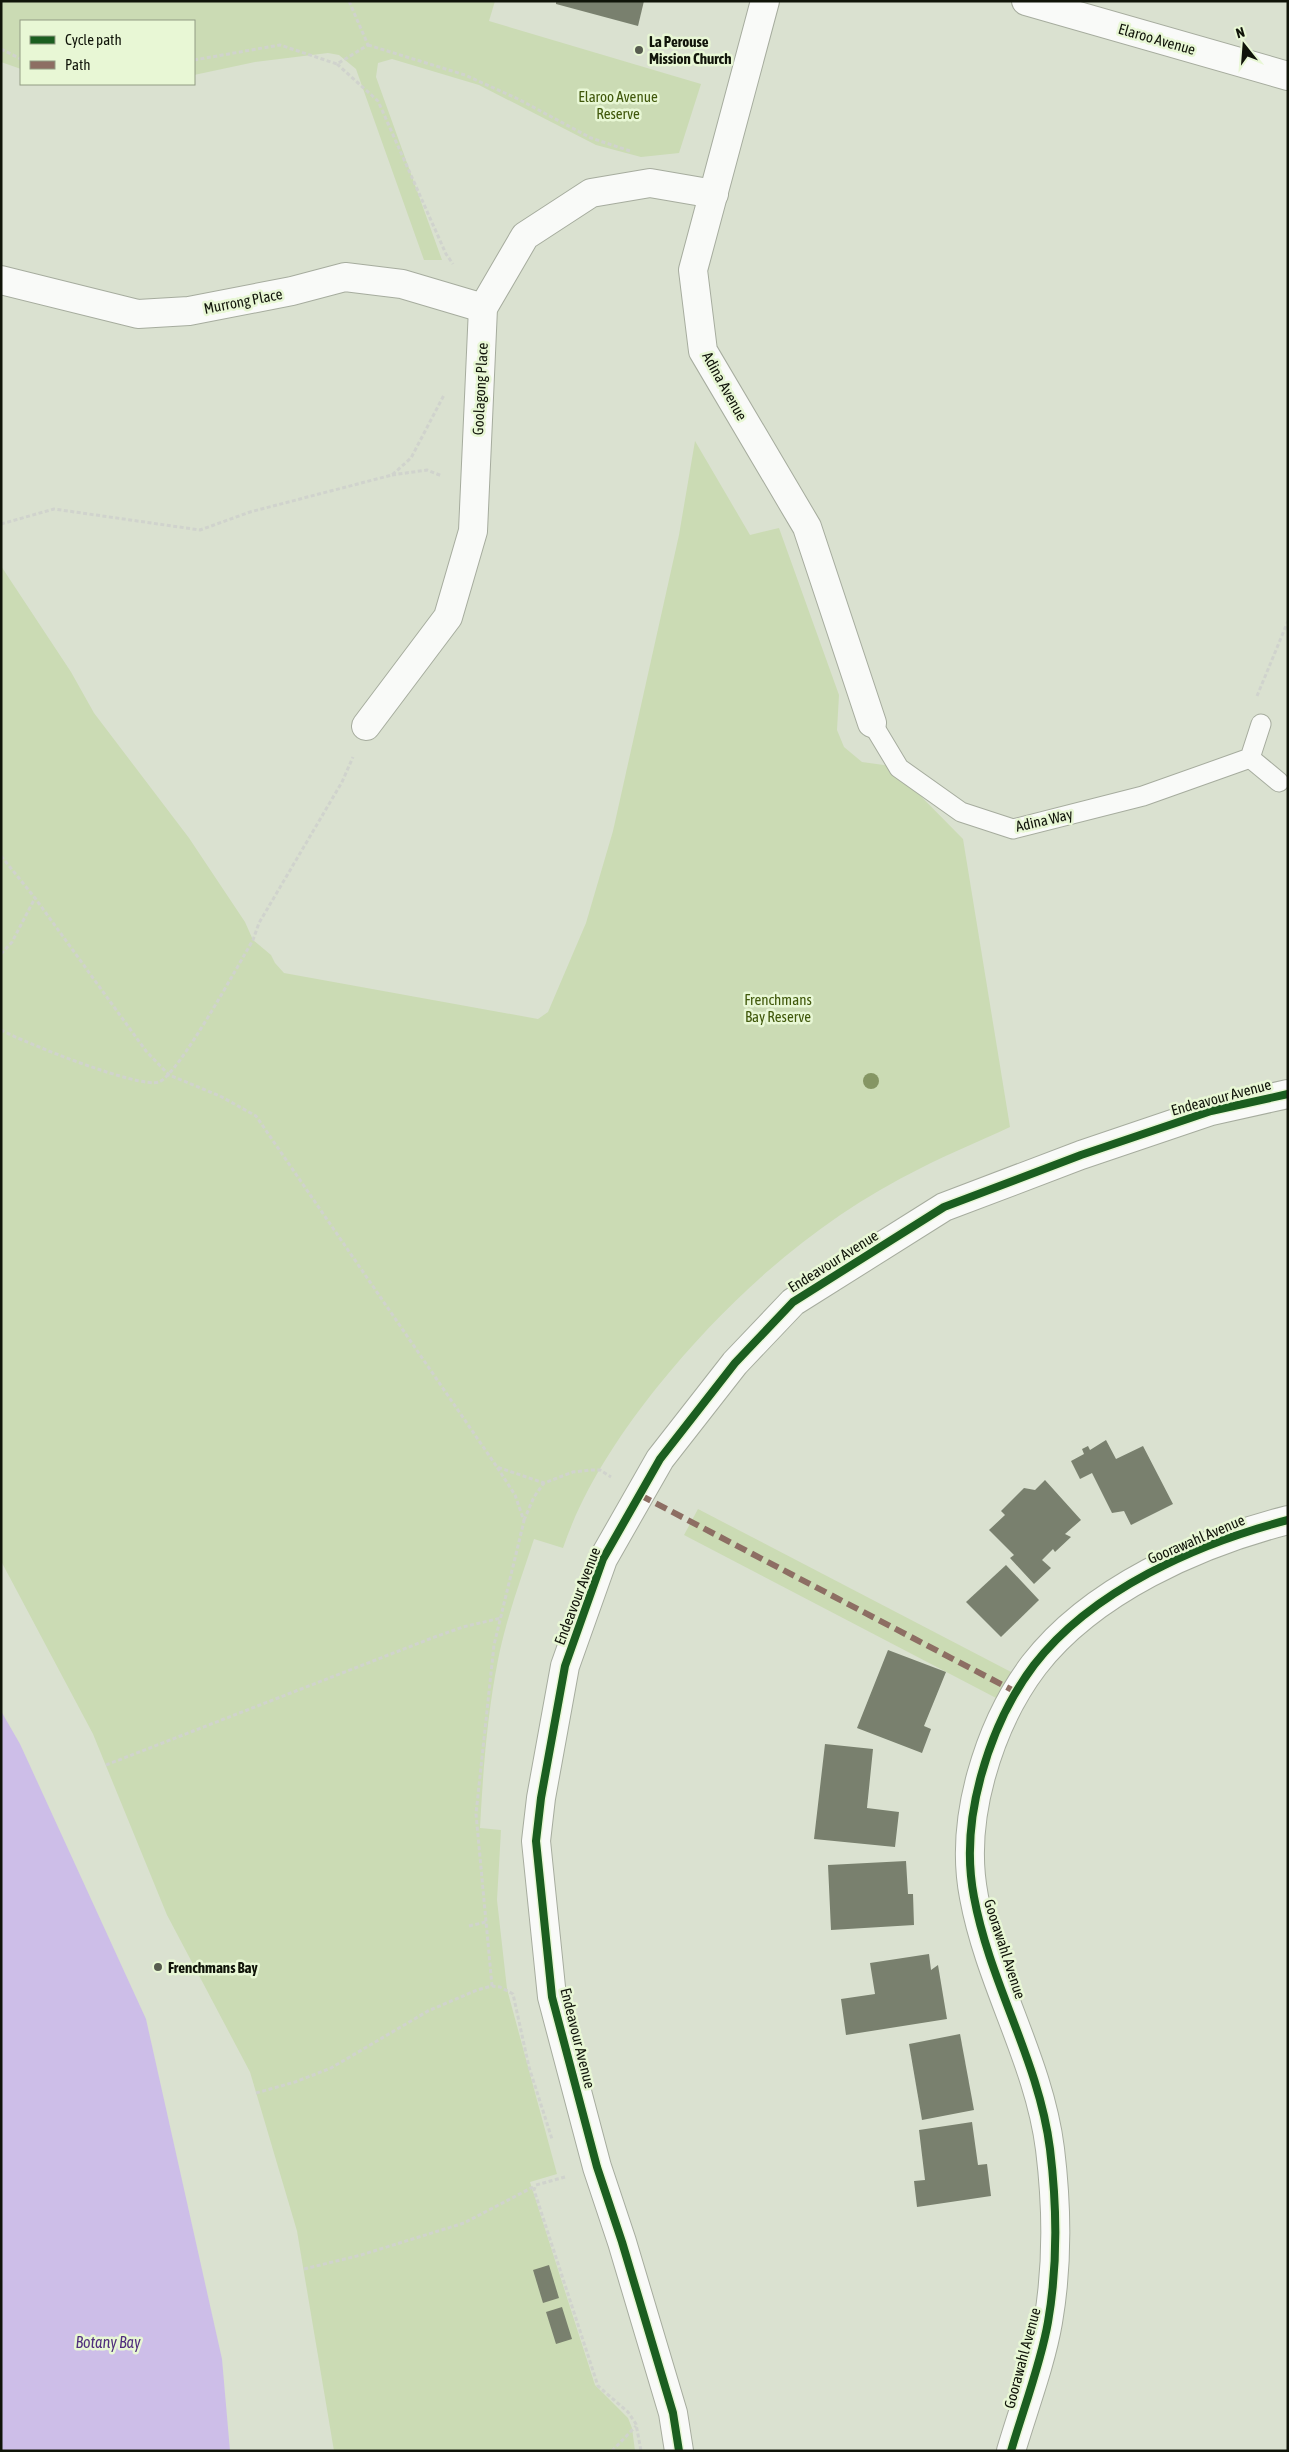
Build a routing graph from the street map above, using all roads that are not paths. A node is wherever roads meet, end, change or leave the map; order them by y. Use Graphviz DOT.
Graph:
graph roads {
  1 [pos="766,1"];
  2 [pos="1026,1"];
  3 [pos="1288,76"];
  4 [pos="714,194"];
  5 [pos="1,280"];
  6 [pos="483,308"];
  7 [pos="872,723"];
  8 [pos="1261,724"];
  9 [pos="366,726"];
  10 [pos="1250,758"];
  11 [pos="1279,782"];
  12 [pos="1288,1094"];
  13 [pos="1288,1520"];
  14 [pos="679,2451"];
  15 [pos="1011,2451"];
  1 -- 4 [label="street, Adina Avenue"];
  2 -- 3 [label="street, Elaroo Avenue"];
  4 -- 6 [label="street, Goolagong Place"];
  4 -- 7 [label="street, Adina Avenue"];
  5 -- 6 [label="street, Murrong Place"];
  6 -- 9 [label="street, Goolagong Place"];
  7 -- 10 [label="lane, Adina Way"];
  8 -- 10 [label="lane"];
  10 -- 11 [label="lane"];
  12 -- 14 [label="street, Endeavour Avenue"];
  13 -- 15 [label="street, Goorawahl Avenue"];
}
